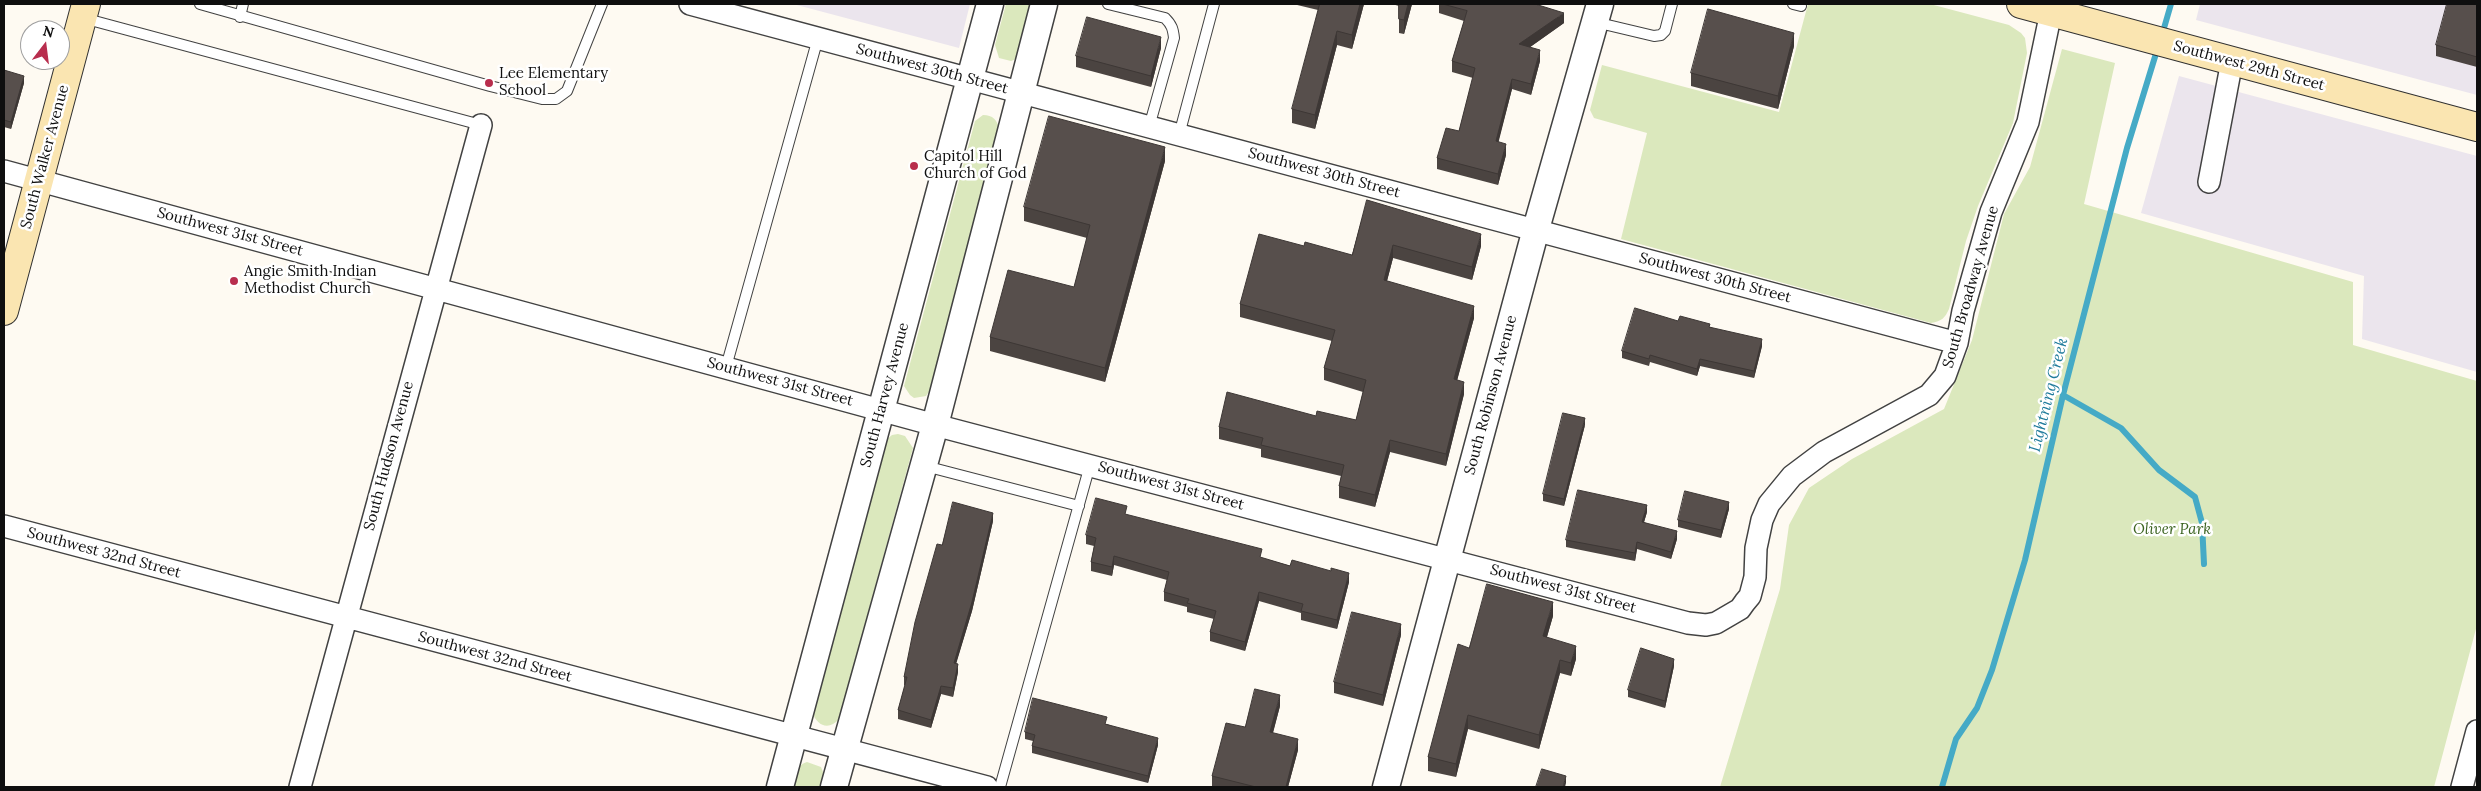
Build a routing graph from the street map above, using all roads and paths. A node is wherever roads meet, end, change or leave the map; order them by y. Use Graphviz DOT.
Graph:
graph roads {
  1 [pos="200,4"];
  2 [pos="243,4"];
  3 [pos="690,4"];
  4 [pos="990,4"];
  5 [pos="1044,4"];
  6 [pos="1108,4"];
  7 [pos="1214,4"];
  8 [pos="1672,4"];
  9 [pos="2021,4"];
  10 [pos="600,8"];
  11 [pos="84,11"];
  12 [pos="2050,12"];
  13 [pos="1597,13"];
  14 [pos="240,16"];
  15 [pos="818,38"];
  16 [pos="2219,58"];
  17 [pos="970,79"];
  18 [pos="1020,93"];
  19 [pos="481,125"];
  20 [pos="1149,127"];
  21 [pos="2477,127"];
  22 [pos="1179,135"];
  23 [pos="4,172"];
  24 [pos="39,181"];
  25 [pos="2210,182"];
  26 [pos="1536,229"];
  27 [pos="435,288"];
  28 [pos="4,311"];
  29 [pos="1957,343"];
  30 [pos="726,367"];
  31 [pos="881,409"];
  32 [pos="935,425"];
  33 [pos="924,465"];
  34 [pos="1090,465"];
  35 [pos="1079,506"];
  36 [pos="4,526"];
  37 [pos="1447,558"];
  38 [pos="345,616"];
  39 [pos="1730,616"];
  40 [pos="2477,731"];
  41 [pos="794,737"];
  42 [pos="844,750"];
  43 [pos="300,787"];
  44 [pos="780,787"];
  45 [pos="834,787"];
  46 [pos="987,787"];
  47 [pos="1000,787"];
  48 [pos="1386,787"];
  49 [pos="2462,787"];
  1 -- 14 [label="lane"];
  2 -- 14 [label="lane"];
  3 -- 15 [label="street, Southwest 30th Street"];
  4 -- 17 [label="street, South Harvey Avenue"];
  5 -- 18 [label="street"];
  6 -- 20 [label="lane"];
  7 -- 22 [label="lane"];
  8 -- 13 [label="lane"];
  9 -- 12 [label="main road, Southwest 29th Street"];
  10 -- 14 [label="lane"];
  11 -- 19 [label="lane"];
  11 -- 24 [label="main road, South Walker Avenue"];
  12 -- 16 [label="main road, Southwest 29th Street"];
  12 -- 29 [label="street, South Broadway Avenue"];
  13 -- 26 [label="street, South Robinson Avenue"];
  15 -- 17 [label="street, Southwest 30th Street"];
  15 -- 30 [label="lane"];
  16 -- 21 [label="main road, Southwest 29th Street"];
  16 -- 25 [label="street"];
  17 -- 18 [label="street, Southwest 30th Street"];
  17 -- 31 [label="street, South Harvey Avenue"];
  18 -- 20 [label="street, Southwest 30th Street"];
  18 -- 32 [label="street"];
  19 -- 27 [label="street, South Hudson Avenue"];
  20 -- 22 [label="street, Southwest 30th Street"];
  22 -- 26 [label="street, Southwest 30th Street"];
  23 -- 24 [label="street, Southwest 31st Street"];
  24 -- 27 [label="street, Southwest 31st Street"];
  24 -- 28 [label="main road, South Walker Avenue"];
  26 -- 29 [label="street, Southwest 30th Street"];
  26 -- 37 [label="street, South Robinson Avenue"];
  27 -- 30 [label="street, Southwest 31st Street"];
  27 -- 38 [label="street, South Hudson Avenue"];
  29 -- 39 [label="street, South Broadway Avenue"];
  30 -- 31 [label="street, Southwest 31st Street"];
  31 -- 32 [label="street, Southwest 31st Street"];
  31 -- 41 [label="street, South Harvey Avenue"];
  32 -- 33 [label="street"];
  32 -- 34 [label="street, Southwest 31st Street"];
  33 -- 35 [label="lane"];
  33 -- 42 [label="street"];
  34 -- 35 [label="lane"];
  34 -- 37 [label="street, Southwest 31st Street"];
  35 -- 47 [label="lane"];
  36 -- 38 [label="street, Southwest 32nd Street"];
  37 -- 39 [label="street, Southwest 31st Street"];
  37 -- 48 [label="street, South Robinson Avenue"];
  38 -- 41 [label="street, Southwest 32nd Street"];
  38 -- 43 [label="street, South Hudson Avenue"];
  40 -- 49 [label="street"];
  41 -- 42 [label="street, Southwest 32nd Street"];
  41 -- 44 [label="street, South Harvey Avenue"];
  42 -- 45 [label="street"];
  42 -- 46 [label="street, Southwest 32nd Street"];
}
